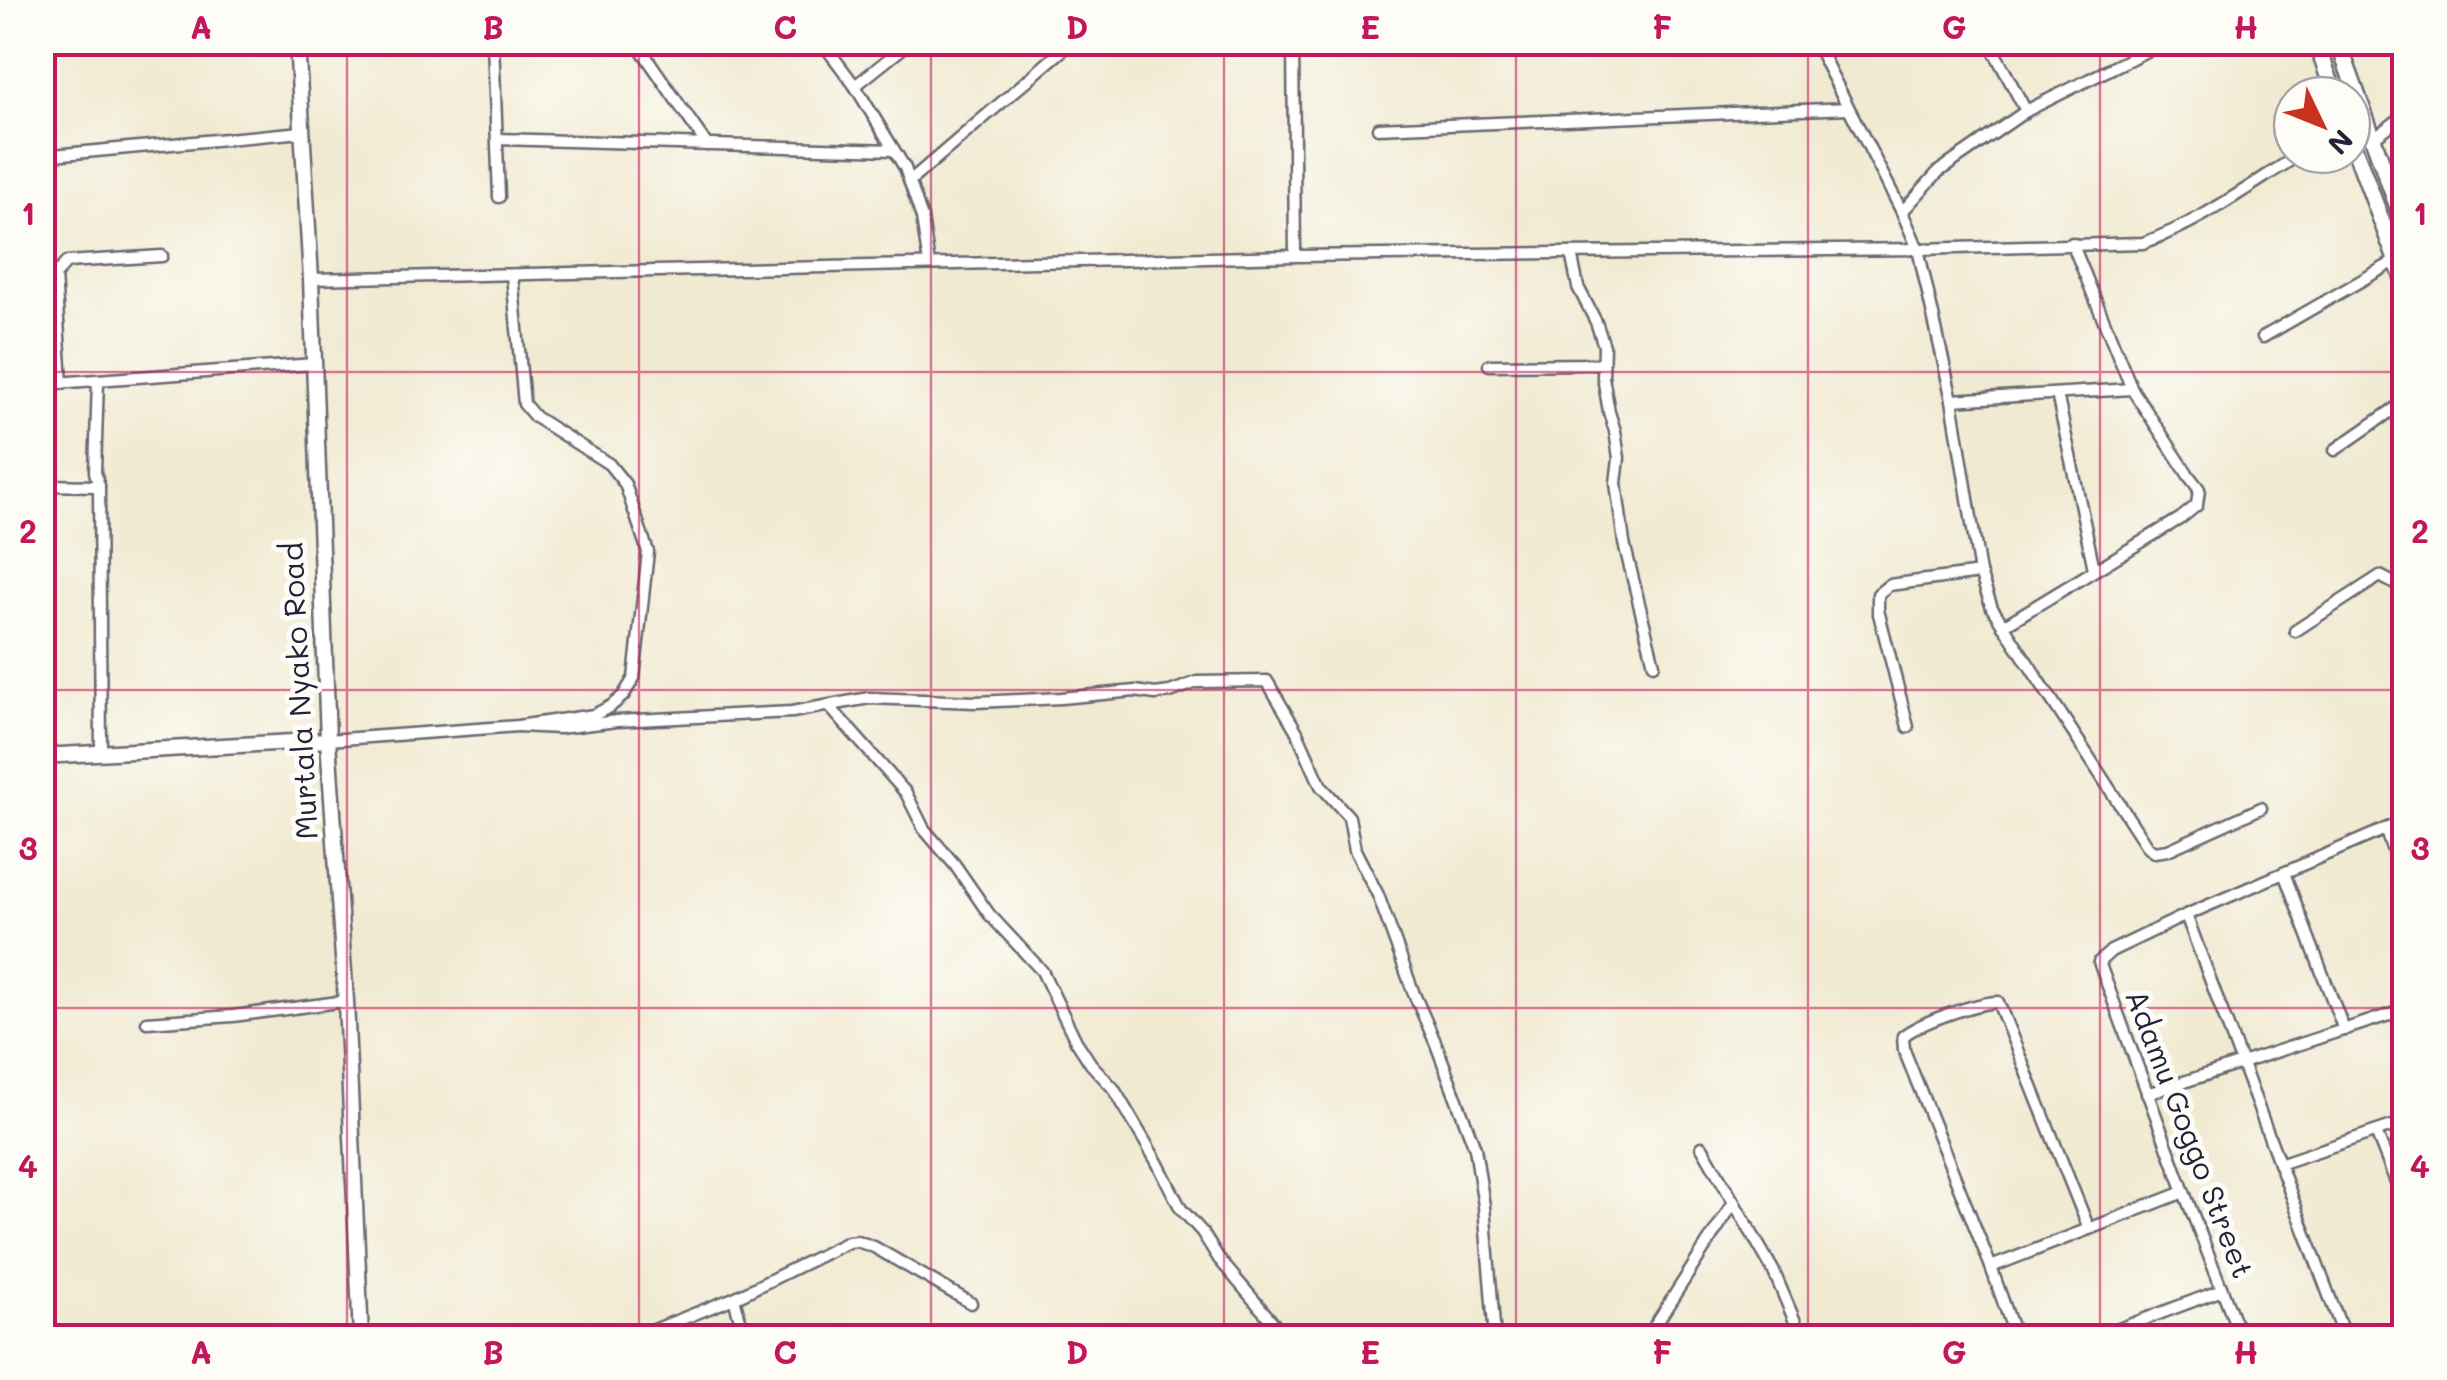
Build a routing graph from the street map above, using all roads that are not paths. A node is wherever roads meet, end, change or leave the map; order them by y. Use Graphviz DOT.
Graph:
graph roads {
  1 [pos="296,42"];
  2 [pos="492,42"];
  3 [pos="636,42"];
  4 [pos="822,42"];
  5 [pos="910,42"];
  6 [pos="1072,42"];
  7 [pos="1293,42"];
  8 [pos="1815,42"];
  9 [pos="1989,42"];
  10 [pos="2164,42"];
  11 [pos="2316,42"];
  12 [pos="2338,42"];
  13 [pos="2328,75"];
  14 [pos="2347,75"];
  15 [pos="855,86"];
  16 [pos="1848,108"];
  17 [pos="2026,111"];
  18 [pos="2404,116"];
  19 [pos="1378,128"];
  20 [pos="302,132"];
  21 [pos="2373,138"];
  22 [pos="498,139"];
  23 [pos="707,145"];
  24 [pos="894,150"];
  25 [pos="42,156"];
  26 [pos="2272,172"];
  27 [pos="2365,175"];
  28 [pos="911,180"];
  29 [pos="498,197"];
  30 [pos="1902,212"];
  31 [pos="2404,224"];
  32 [pos="2072,243"];
  33 [pos="1918,249"];
  34 [pos="1571,253"];
  35 [pos="162,256"];
  36 [pos="1295,256"];
  37 [pos="2397,260"];
  38 [pos="929,264"];
  39 [pos="512,274"];
  40 [pos="310,279"];
  41 [pos="2404,282"];
  42 [pos="2263,337"];
  43 [pos="314,364"];
  44 [pos="1602,364"];
  45 [pos="1490,365"];
  46 [pos="98,380"];
  47 [pos="62,383"];
  48 [pos="42,384"];
  49 [pos="2132,389"];
  50 [pos="2057,394"];
  51 [pos="1952,400"];
  52 [pos="2404,402"];
  53 [pos="2336,450"];
  54 [pos="42,485"];
  55 [pos="99,486"];
  56 [pos="2094,569"];
  57 [pos="1980,573"];
  58 [pos="2404,582"];
  59 [pos="2003,626"];
  60 [pos="2295,630"];
  61 [pos="1654,664"];
  62 [pos="829,706"];
  63 [pos="518,726"];
  64 [pos="1908,728"];
  65 [pos="328,740"];
  66 [pos="101,753"];
  67 [pos="42,756"];
  68 [pos="2260,808"];
  69 [pos="2404,821"];
  70 [pos="2385,830"];
  71 [pos="2284,873"];
  72 [pos="2404,881"];
  73 [pos="2186,915"];
  74 [pos="346,1000"];
  75 [pos="2404,1010"];
  76 [pos="147,1022"];
  77 [pos="2344,1030"];
  78 [pos="2241,1063"];
  79 [pos="2146,1094"];
  80 [pos="2404,1122"];
  81 [pos="2376,1132"];
  82 [pos="1702,1147"];
  83 [pos="2279,1164"];
  84 [pos="2184,1192"];
  85 [pos="1734,1202"];
  86 [pos="2404,1202"];
  87 [pos="2089,1229"];
  88 [pos="1991,1266"];
  89 [pos="2222,1290"];
  90 [pos="734,1298"];
  91 [pos="971,1302"];
  92 [pos="1656,1324"];
  93 [pos="2122,1333"];
  94 [pos="361,1338"];
  95 [pos="634,1338"];
  96 [pos="745,1338"];
  97 [pos="1286,1338"];
  98 [pos="1495,1338"];
  99 [pos="1647,1338"];
  100 [pos="1665,1338"];
  101 [pos="1802,1338"];
  102 [pos="2016,1338"];
  103 [pos="2096,1338"];
  104 [pos="2241,1338"];
  105 [pos="2346,1338"];
  1 -- 20 [label="street, Murtala Nyako Road"];
  2 -- 22 [label="street"];
  3 -- 23 [label="street"];
  4 -- 15 [label="street"];
  5 -- 15 [label="street"];
  6 -- 28 [label="street"];
  7 -- 36 [label="street"];
  8 -- 16 [label="street"];
  9 -- 17 [label="street"];
  10 -- 17 [label="street"];
  11 -- 13 [label="main road"];
  12 -- 14 [label="main road"];
  15 -- 24 [label="street"];
  16 -- 19 [label="street"];
  16 -- 30 [label="street"];
  17 -- 30 [label="street"];
  18 -- 21 [label="street"];
  20 -- 25 [label="street"];
  20 -- 40 [label="street, Murtala Nyako Road"];
  21 -- 31 [label="main road"];
  22 -- 23 [label="street"];
  22 -- 29 [label="street"];
  23 -- 24 [label="street"];
  24 -- 28 [label="street"];
  26 -- 32 [label="street"];
  27 -- 37 [label="main road"];
  28 -- 38 [label="street"];
  30 -- 33 [label="street"];
  32 -- 33 [label="street"];
  32 -- 49 [label="street"];
  33 -- 34 [label="street"];
  33 -- 51 [label="street"];
  34 -- 36 [label="street"];
  34 -- 44 [label="street"];
  35 -- 47 [label="street"];
  36 -- 38 [label="street"];
  37 -- 41 [label="main road"];
  37 -- 42 [label="street"];
  38 -- 39 [label="street"];
  39 -- 40 [label="street"];
  39 -- 63 [label="street"];
  40 -- 43 [label="street, Murtala Nyako Road"];
  43 -- 46 [label="street"];
  43 -- 65 [label="street, Murtala Nyako Road"];
  44 -- 45 [label="street"];
  44 -- 61 [label="street"];
  46 -- 47 [label="street"];
  46 -- 55 [label="street"];
  47 -- 48 [label="street"];
  49 -- 50 [label="street"];
  49 -- 56 [label="street"];
  50 -- 51 [label="street"];
  50 -- 56 [label="street"];
  51 -- 57 [label="street"];
  52 -- 53 [label="street"];
  54 -- 55 [label="street"];
  55 -- 66 [label="street"];
  56 -- 59 [label="street"];
  57 -- 59 [label="street"];
  57 -- 64 [label="street"];
  58 -- 60 [label="street"];
  59 -- 68 [label="street"];
  62 -- 63 [label="street"];
  62 -- 97 [label="street"];
  62 -- 98 [label="street"];
  63 -- 65 [label="street"];
  65 -- 66 [label="street"];
  65 -- 74 [label="street, Murtala Nyako Road"];
  66 -- 67 [label="street"];
  69 -- 70 [label="street"];
  70 -- 71 [label="street"];
  70 -- 72 [label="street"];
  71 -- 73 [label="street"];
  71 -- 77 [label="street"];
  73 -- 78 [label="street"];
  73 -- 79 [label="street, Adamu Goggo Street"];
  74 -- 76 [label="street"];
  74 -- 94 [label="street, Murtala Nyako Road"];
  75 -- 77 [label="street"];
  77 -- 78 [label="street"];
  78 -- 79 [label="street"];
  78 -- 83 [label="street"];
  79 -- 84 [label="street, Adamu Goggo Street"];
  80 -- 81 [label="street"];
  81 -- 83 [label="street"];
  81 -- 86 [label="street"];
  82 -- 85 [label="street"];
  83 -- 105 [label="street"];
  84 -- 87 [label="street"];
  84 -- 89 [label="street, Adamu Goggo Street"];
  85 -- 92 [label="street"];
  85 -- 101 [label="street"];
  87 -- 88 [label="street"];
  87 -- 88 [label="street"];
  88 -- 102 [label="street"];
  89 -- 93 [label="street"];
  89 -- 104 [label="street, Adamu Goggo Street"];
  90 -- 91 [label="street"];
  90 -- 95 [label="street"];
  90 -- 96 [label="street"];
  92 -- 99 [label="street"];
  92 -- 100 [label="street"];
  93 -- 103 [label="street"];
}
